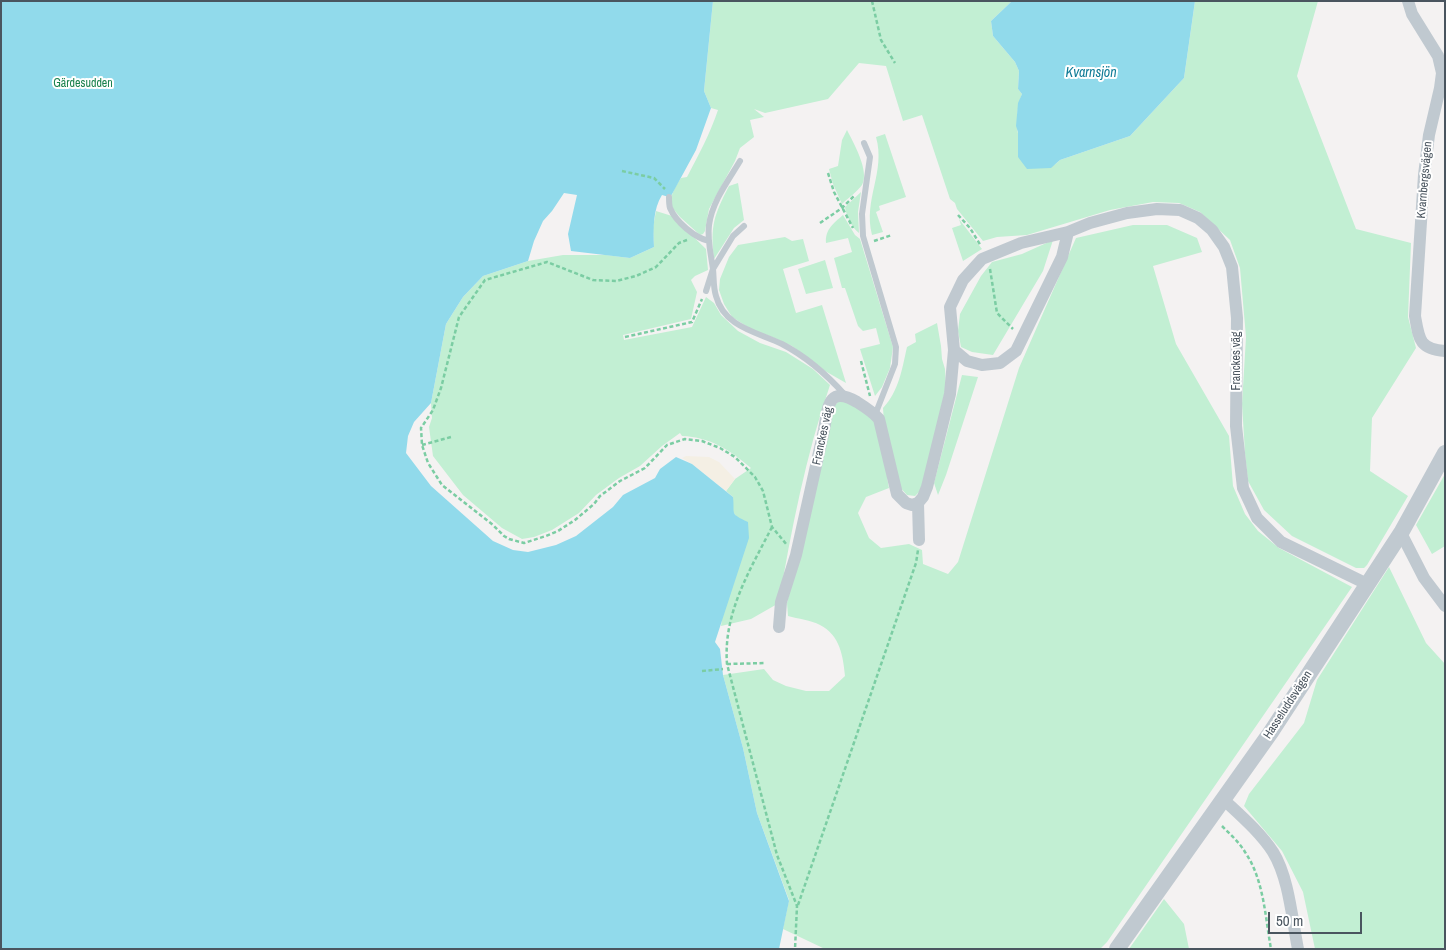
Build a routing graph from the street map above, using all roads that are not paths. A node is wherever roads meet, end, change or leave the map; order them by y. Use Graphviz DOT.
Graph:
graph roads {
  1 [pos="1408,1"];
  2 [pos="864,143"];
  3 [pos="740,161"];
  4 [pos="669,197"];
  5 [pos="744,226"];
  6 [pos="1068,232"];
  7 [pos="709,241"];
  8 [pos="713,269"];
  9 [pos="706,291"];
  10 [pos="954,350"];
  11 [pos="1445,351"];
  12 [pos="845,395"];
  13 [pos="875,415"];
  14 [pos="1445,453"];
  15 [pos="918,503"];
  16 [pos="1401,533"];
  17 [pos="919,540"];
  18 [pos="1367,584"];
  19 [pos="1445,606"];
  20 [pos="779,627"];
  21 [pos="1222,799"];
  22 [pos="1117,949"];
  23 [pos="1298,949"];
  1 -- 11 [label="street, Kvarnbergsvägen"];
  2 -- 13 [label="lane"];
  3 -- 7 [label="lane"];
  4 -- 7 [label="lane"];
  5 -- 8 [label="lane"];
  6 -- 10 [label="street, Franckes väg"];
  6 -- 10 [label="street"];
  6 -- 18 [label="street, Franckes väg"];
  7 -- 8 [label="lane"];
  8 -- 9 [label="lane"];
  8 -- 12 [label="lane"];
  10 -- 15 [label="street, Franckes väg"];
  12 -- 13 [label="street, Franckes väg"];
  12 -- 20 [label="street, Franckes väg"];
  13 -- 15 [label="street"];
  14 -- 16 [label="street, Hasseluddsvägen"];
  15 -- 17 [label="street, Franckes väg"];
  16 -- 18 [label="street, Hasseluddsvägen"];
  16 -- 19 [label="street"];
  18 -- 21 [label="street, Hasseluddsvägen"];
  21 -- 22 [label="street, Hasseluddsvägen"];
  21 -- 23 [label="street"];
}
